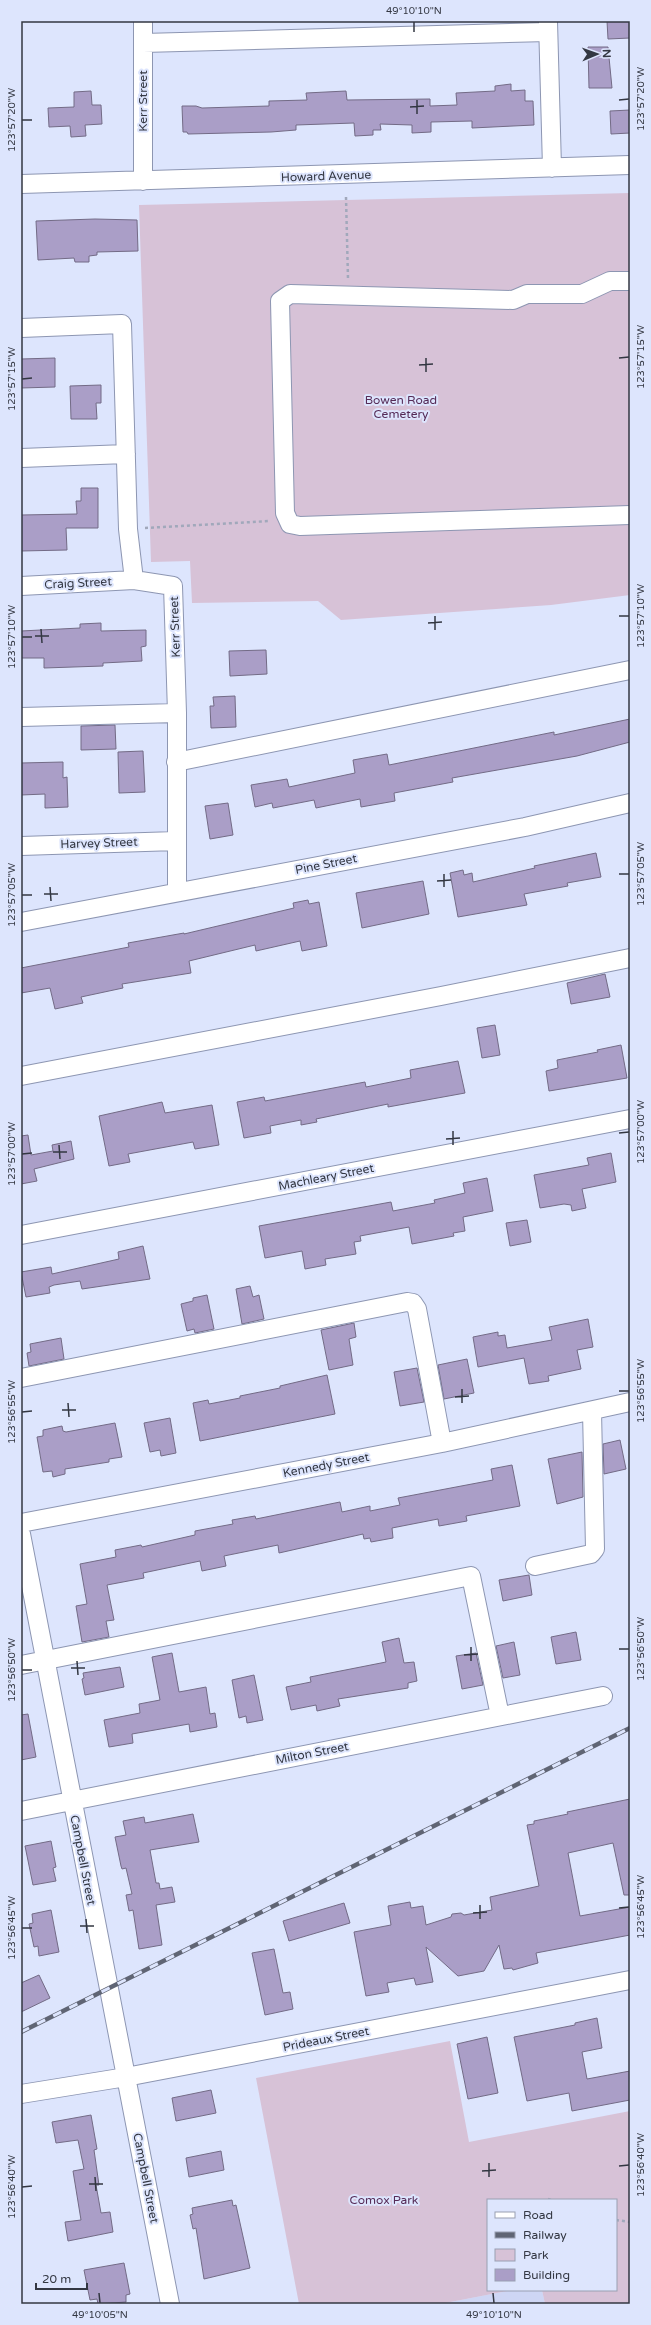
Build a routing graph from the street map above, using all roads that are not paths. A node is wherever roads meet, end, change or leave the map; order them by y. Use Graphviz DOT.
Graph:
graph roads {
  1 [pos="143,21"];
  2 [pos="548,26"];
  3 [pos="143,43"];
  4 [pos="630,165"];
  5 [pos="552,168"];
  6 [pos="143,181"];
  7 [pos="21,184"];
  8 [pos="630,281"];
  9 [pos="21,328"];
  10 [pos="126,454"];
  11 [pos="21,458"];
  12 [pos="630,515"];
  13 [pos="134,580"];
  14 [pos="21,586"];
  15 [pos="630,670"];
  16 [pos="177,713"];
  17 [pos="21,717"];
  18 [pos="176,762"];
  19 [pos="630,803"];
  20 [pos="176,840"];
  21 [pos="21,846"];
  22 [pos="177,892"];
  23 [pos="21,922"];
  24 [pos="630,958"];
  25 [pos="21,1076"];
  26 [pos="630,1119"];
  27 [pos="21,1235"];
  28 [pos="21,1378"];
  29 [pos="630,1402"];
  30 [pos="592,1410"];
  31 [pos="442,1443"];
  32 [pos="21,1523"];
  33 [pos="21,1534"];
  34 [pos="535,1566"];
  35 [pos="45,1661"];
  36 [pos="21,1665"];
  37 [pos="603,1696"];
  38 [pos="500,1716"];
  39 [pos="72,1801"];
  40 [pos="21,1811"];
  41 [pos="630,1980"];
  42 [pos="126,2078"];
  43 [pos="21,2094"];
  44 [pos="170,2304"];
  1 -- 3 [label="street, Kerr Street"];
  2 -- 3 [label="street"];
  2 -- 5 [label="street"];
  3 -- 6 [label="street, Kerr Street"];
  4 -- 5 [label="street, Howard Avenue"];
  5 -- 6 [label="street, Howard Avenue"];
  6 -- 7 [label="street, Howard Avenue"];
  8 -- 12 [label="street"];
  9 -- 10 [label="street"];
  10 -- 11 [label="street"];
  10 -- 13 [label="street"];
  13 -- 14 [label="street, Craig Street"];
  13 -- 16 [label="street, Kerr Street"];
  15 -- 18 [label="street"];
  16 -- 17 [label="street"];
  16 -- 18 [label="street, Kerr Street"];
  18 -- 20 [label="street, Kerr Street"];
  19 -- 22 [label="street, Pine Street"];
  20 -- 21 [label="street, Harvey Street"];
  20 -- 22 [label="street, Kerr Street"];
  22 -- 23 [label="street, Pine Street"];
  24 -- 25 [label="street"];
  26 -- 27 [label="street, Machleary Street"];
  28 -- 31 [label="street"];
  29 -- 30 [label="street, Kennedy Street"];
  30 -- 31 [label="street, Kennedy Street"];
  30 -- 34 [label="street"];
  31 -- 32 [label="street, Kennedy Street"];
  33 -- 35 [label="street, Campbell Street"];
  35 -- 36 [label="street"];
  35 -- 38 [label="street"];
  35 -- 39 [label="street, Campbell Street"];
  37 -- 38 [label="street, Milton Street"];
  38 -- 39 [label="street, Milton Street"];
  39 -- 40 [label="street, Milton Street"];
  39 -- 42 [label="street, Campbell Street"];
  41 -- 42 [label="street, Prideaux Street"];
  42 -- 43 [label="street, Prideaux Street"];
  42 -- 44 [label="street, Campbell Street"];
}
